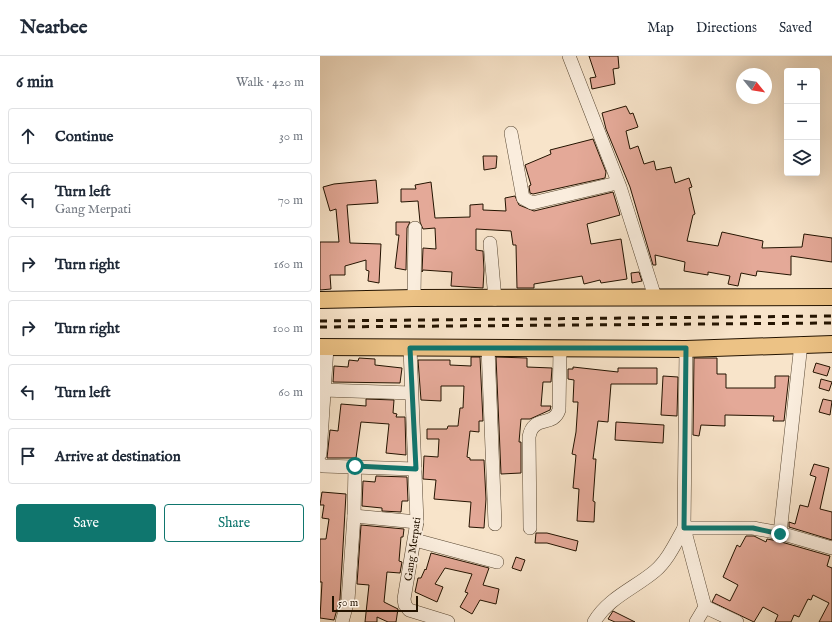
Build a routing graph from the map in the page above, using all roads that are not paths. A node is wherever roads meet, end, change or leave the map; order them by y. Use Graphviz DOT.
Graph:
graph roads {
  1 [pos="569,56"];
  2 [pos="511,133"];
  3 [pos="617,183"];
  4 [pos="415,228"];
  5 [pos="490,243"];
  6 [pos="655,297"];
  7 [pos="832,297"];
  8 [pos="414,298"];
  9 [pos="495,299"];
  10 [pos="320,300"];
  11 [pos="801,344"];
  12 [pos="832,344"];
  13 [pos="323,347"];
  14 [pos="410,348"];
  15 [pos="488,348"];
  16 [pos="560,348"];
  17 [pos="686,348"];
  18 [pos="324,390"];
  19 [pos="411,393"];
  20 [pos="320,461"];
  21 [pos="355,466"];
  22 [pos="416,469"];
  23 [pos="354,516"];
  24 [pos="417,522"];
  25 [pos="495,524"];
  26 [pos="530,528"];
  27 [pos="684,528"];
  28 [pos="780,534"];
  29 [pos="415,540"];
  30 [pos="832,548"];
  31 [pos="497,562"];
  32 [pos="705,607"];
  33 [pos="342,622"];
  34 [pos="448,622"];
  35 [pos="594,622"];
  36 [pos="696,622"];
  37 [pos="737,622"];
  1 -- 3 [label="street"];
  2 -- 3 [label="street"];
  3 -- 6 [label="street"];
  4 -- 8 [label="street"];
  5 -- 9 [label="street"];
  6 -- 7 [label="main road"];
  6 -- 9 [label="main road"];
  8 -- 9 [label="main road"];
  8 -- 10 [label="main road"];
  11 -- 12 [label="main road"];
  11 -- 17 [label="main road"];
  11 -- 28 [label="street"];
  13 -- 14 [label="main road"];
  13 -- 18 [label="street"];
  14 -- 15 [label="main road"];
  14 -- 19 [label="street, Gang Merpati"];
  15 -- 16 [label="main road"];
  15 -- 25 [label="street"];
  16 -- 17 [label="main road"];
  16 -- 26 [label="street"];
  17 -- 27 [label="street"];
  18 -- 19 [label="street"];
  18 -- 20 [label="street"];
  19 -- 22 [label="street, Gang Merpati"];
  20 -- 21 [label="street"];
  21 -- 22 [label="street"];
  21 -- 23 [label="street"];
  22 -- 24 [label="street, Gang Merpati"];
  23 -- 24 [label="street"];
  23 -- 33 [label="street"];
  24 -- 29 [label="street, Gang Merpati"];
  27 -- 28 [label="street"];
  27 -- 32 [label="street"];
  27 -- 35 [label="street"];
  28 -- 30 [label="street"];
  29 -- 31 [label="street"];
  29 -- 34 [label="street, Gang Merpati"];
  32 -- 36 [label="street"];
  32 -- 37 [label="street"];
}
